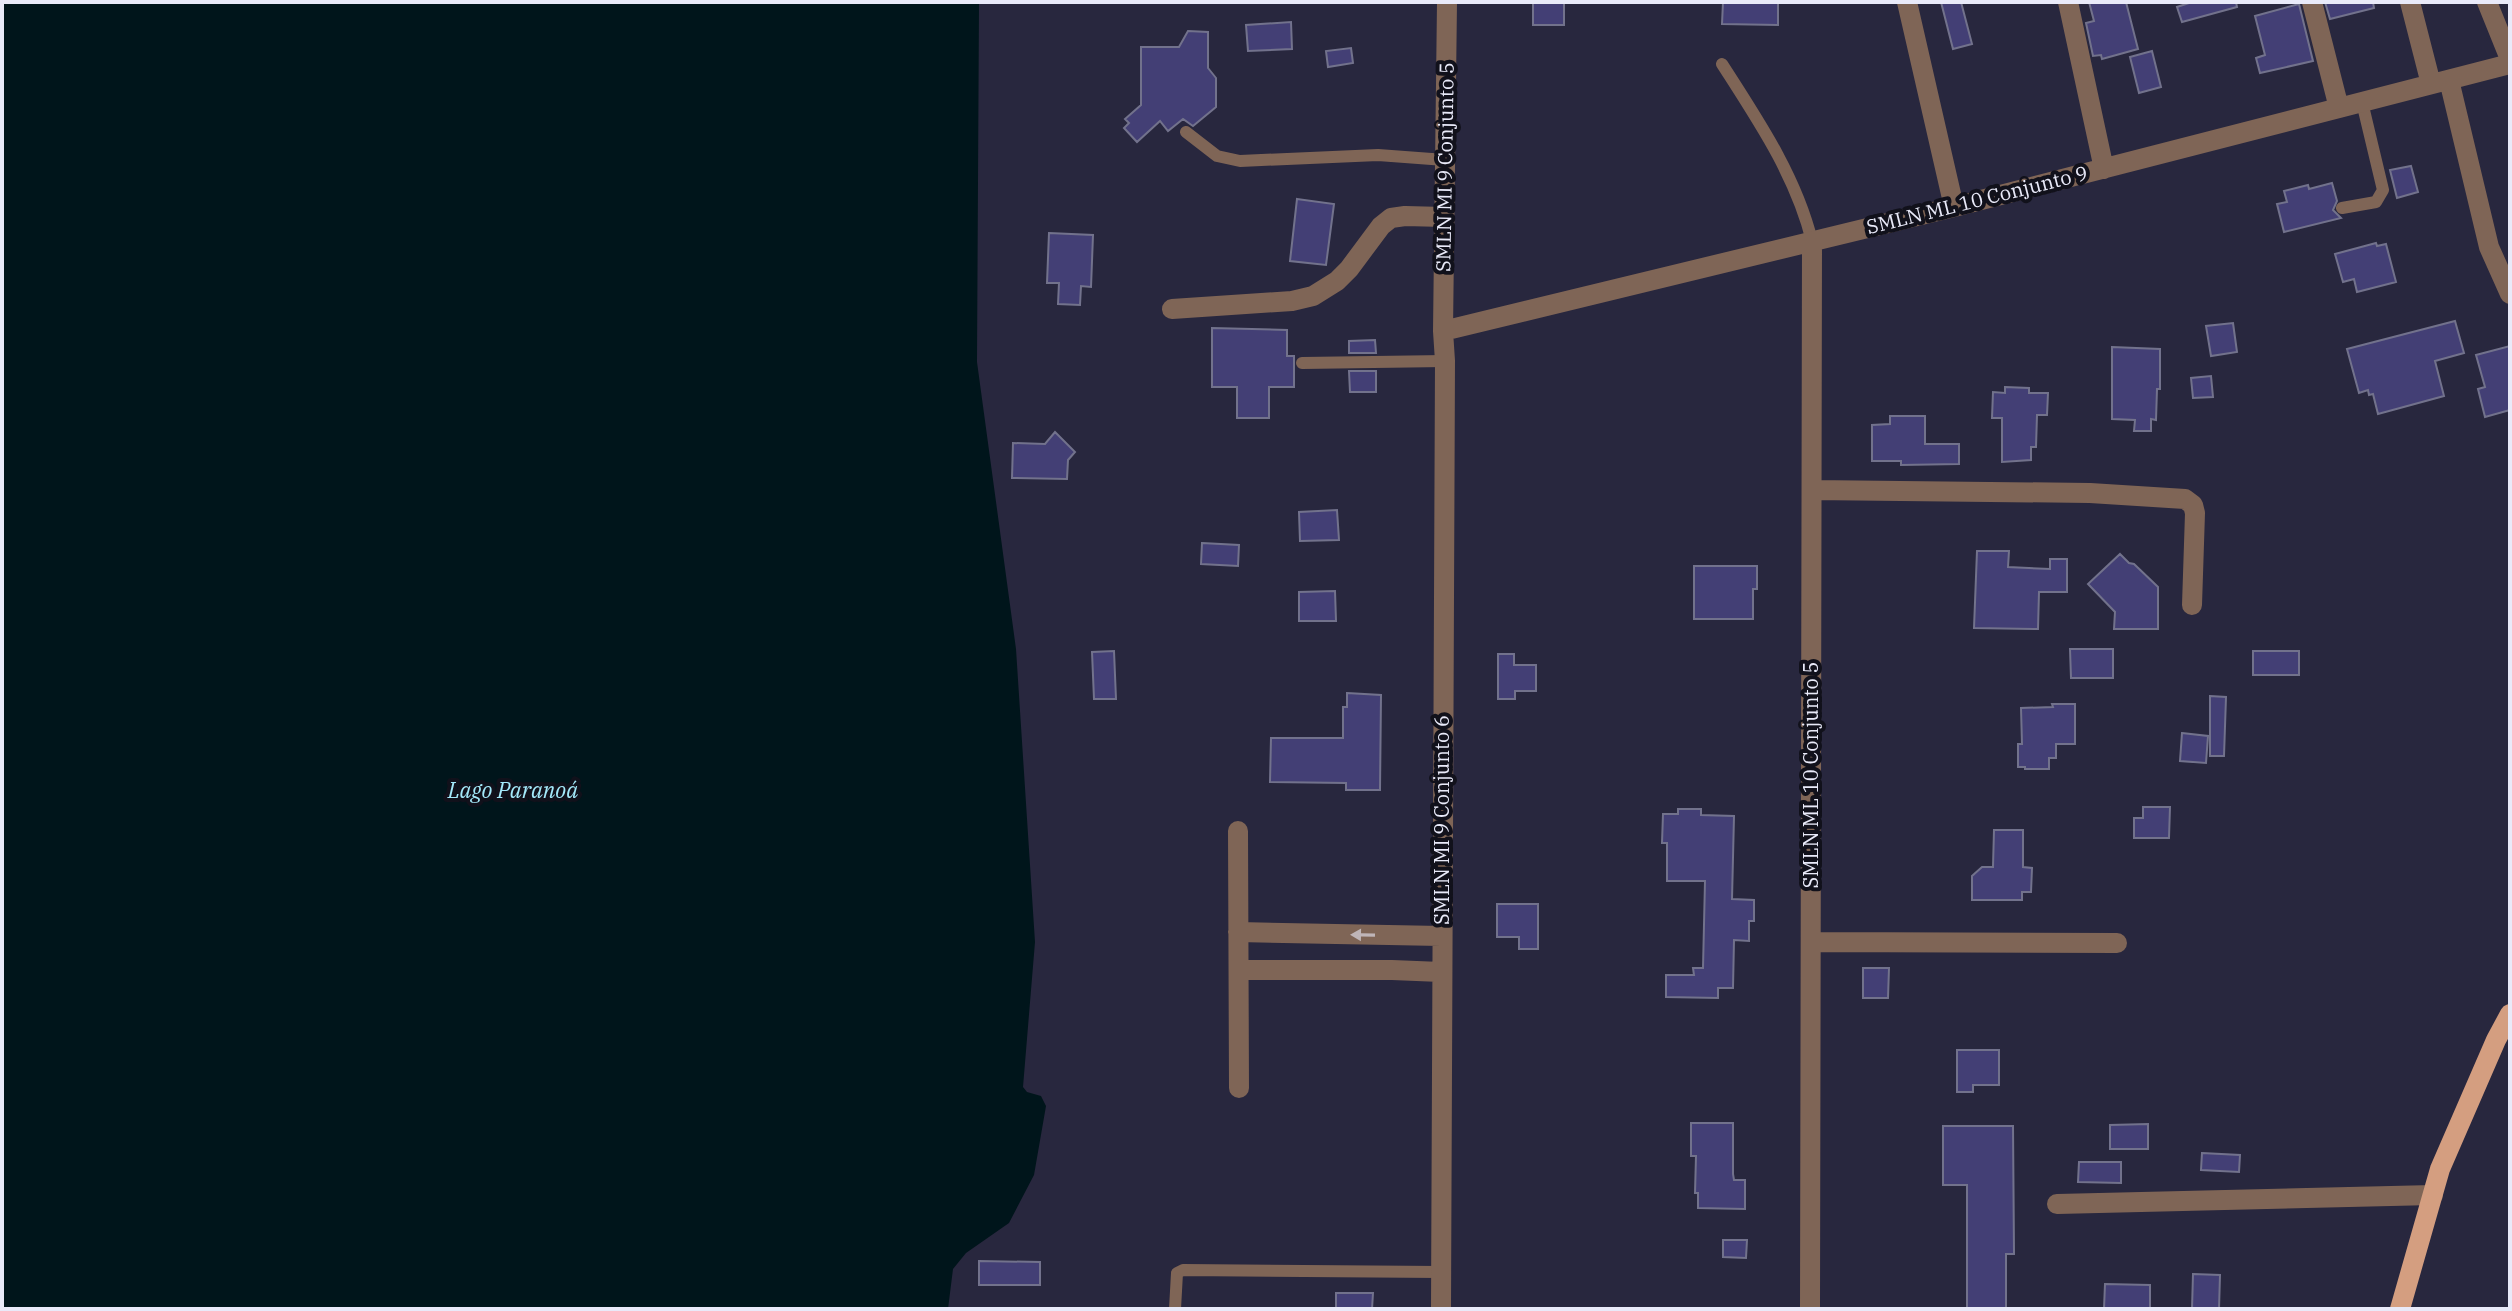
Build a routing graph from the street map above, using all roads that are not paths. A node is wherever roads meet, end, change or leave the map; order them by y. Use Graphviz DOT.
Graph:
graph roads {
  1 [pos="1447,2"];
  2 [pos="1907,2"];
  3 [pos="2068,2"];
  4 [pos="2312,2"];
  5 [pos="2410,2"];
  6 [pos="2487,2"];
  7 [pos="2510,62"];
  8 [pos="1722,64"];
  9 [pos="2440,82"];
  10 [pos="2362,102"];
  11 [pos="2339,108"];
  12 [pos="1186,132"];
  13 [pos="1445,160"];
  14 [pos="2104,169"];
  15 [pos="1954,207"];
  16 [pos="2342,208"];
  17 [pos="1444,217"];
  18 [pos="1812,241"];
  19 [pos="2510,294"];
  20 [pos="1172,309"];
  21 [pos="1443,331"];
  22 [pos="1445,361"];
  23 [pos="1302,363"];
  24 [pos="1812,490"];
  25 [pos="2192,605"];
  26 [pos="1238,831"];
  27 [pos="1238,932"];
  28 [pos="1441,936"];
  29 [pos="1811,942"];
  30 [pos="2117,943"];
  31 [pos="1239,970"];
  32 [pos="1441,972"];
  33 [pos="2510,1014"];
  34 [pos="1239,1088"];
  35 [pos="2433,1195"];
  36 [pos="2057,1204"];
  37 [pos="1441,1272"];
  38 [pos="1175,1309"];
  39 [pos="1441,1309"];
  40 [pos="1810,1309"];
  41 [pos="2400,1309"];
  1 -- 13 [label="street, SMLN MI 9 Conjunto 5"];
  2 -- 15 [label="street"];
  3 -- 14 [label="street"];
  4 -- 11 [label="street"];
  5 -- 9 [label="street"];
  6 -- 7 [label="street"];
  7 -- 9 [label="street, SMLN ML 10 Conjunto 9"];
  8 -- 18 [label="lane"];
  9 -- 10 [label="street, SMLN ML 10 Conjunto 9"];
  9 -- 19 [label="street"];
  10 -- 11 [label="street, SMLN ML 10 Conjunto 9"];
  10 -- 16 [label="lane"];
  11 -- 14 [label="street, SMLN ML 10 Conjunto 9"];
  12 -- 13 [label="lane"];
  13 -- 17 [label="street, SMLN MI 9 Conjunto 5"];
  14 -- 15 [label="street, SMLN ML 10 Conjunto 9"];
  15 -- 18 [label="street, SMLN ML 10 Conjunto 9"];
  17 -- 20 [label="street"];
  17 -- 21 [label="street, SMLN MI 9 Conjunto 5"];
  18 -- 21 [label="street, SMLN ML 10 Conjunto 9"];
  18 -- 24 [label="street, SMLN ML 10 Conjunto 5"];
  21 -- 22 [label="street, SMLN MI 9 Conjunto 6"];
  22 -- 23 [label="lane"];
  22 -- 28 [label="street, SMLN MI 9 Conjunto 6"];
  24 -- 25 [label="street"];
  24 -- 29 [label="street, SMLN ML 10 Conjunto 5"];
  26 -- 27 [label="street"];
  28 -- 27 [label="street, one-way"];
  27 -- 31 [label="street"];
  28 -- 32 [label="street, SMLN MI 9 Conjunto 6"];
  29 -- 30 [label="street"];
  29 -- 40 [label="street, SMLN ML 10 Conjunto 5"];
  31 -- 32 [label="street"];
  31 -- 34 [label="street"];
  32 -- 37 [label="street, SMLN MI 9 Conjunto 6"];
  33 -- 35 [label="main road"];
  35 -- 36 [label="street"];
  35 -- 41 [label="main road"];
  37 -- 38 [label="lane"];
  37 -- 39 [label="street, SMLN MI 9 Conjunto 6"];
}
